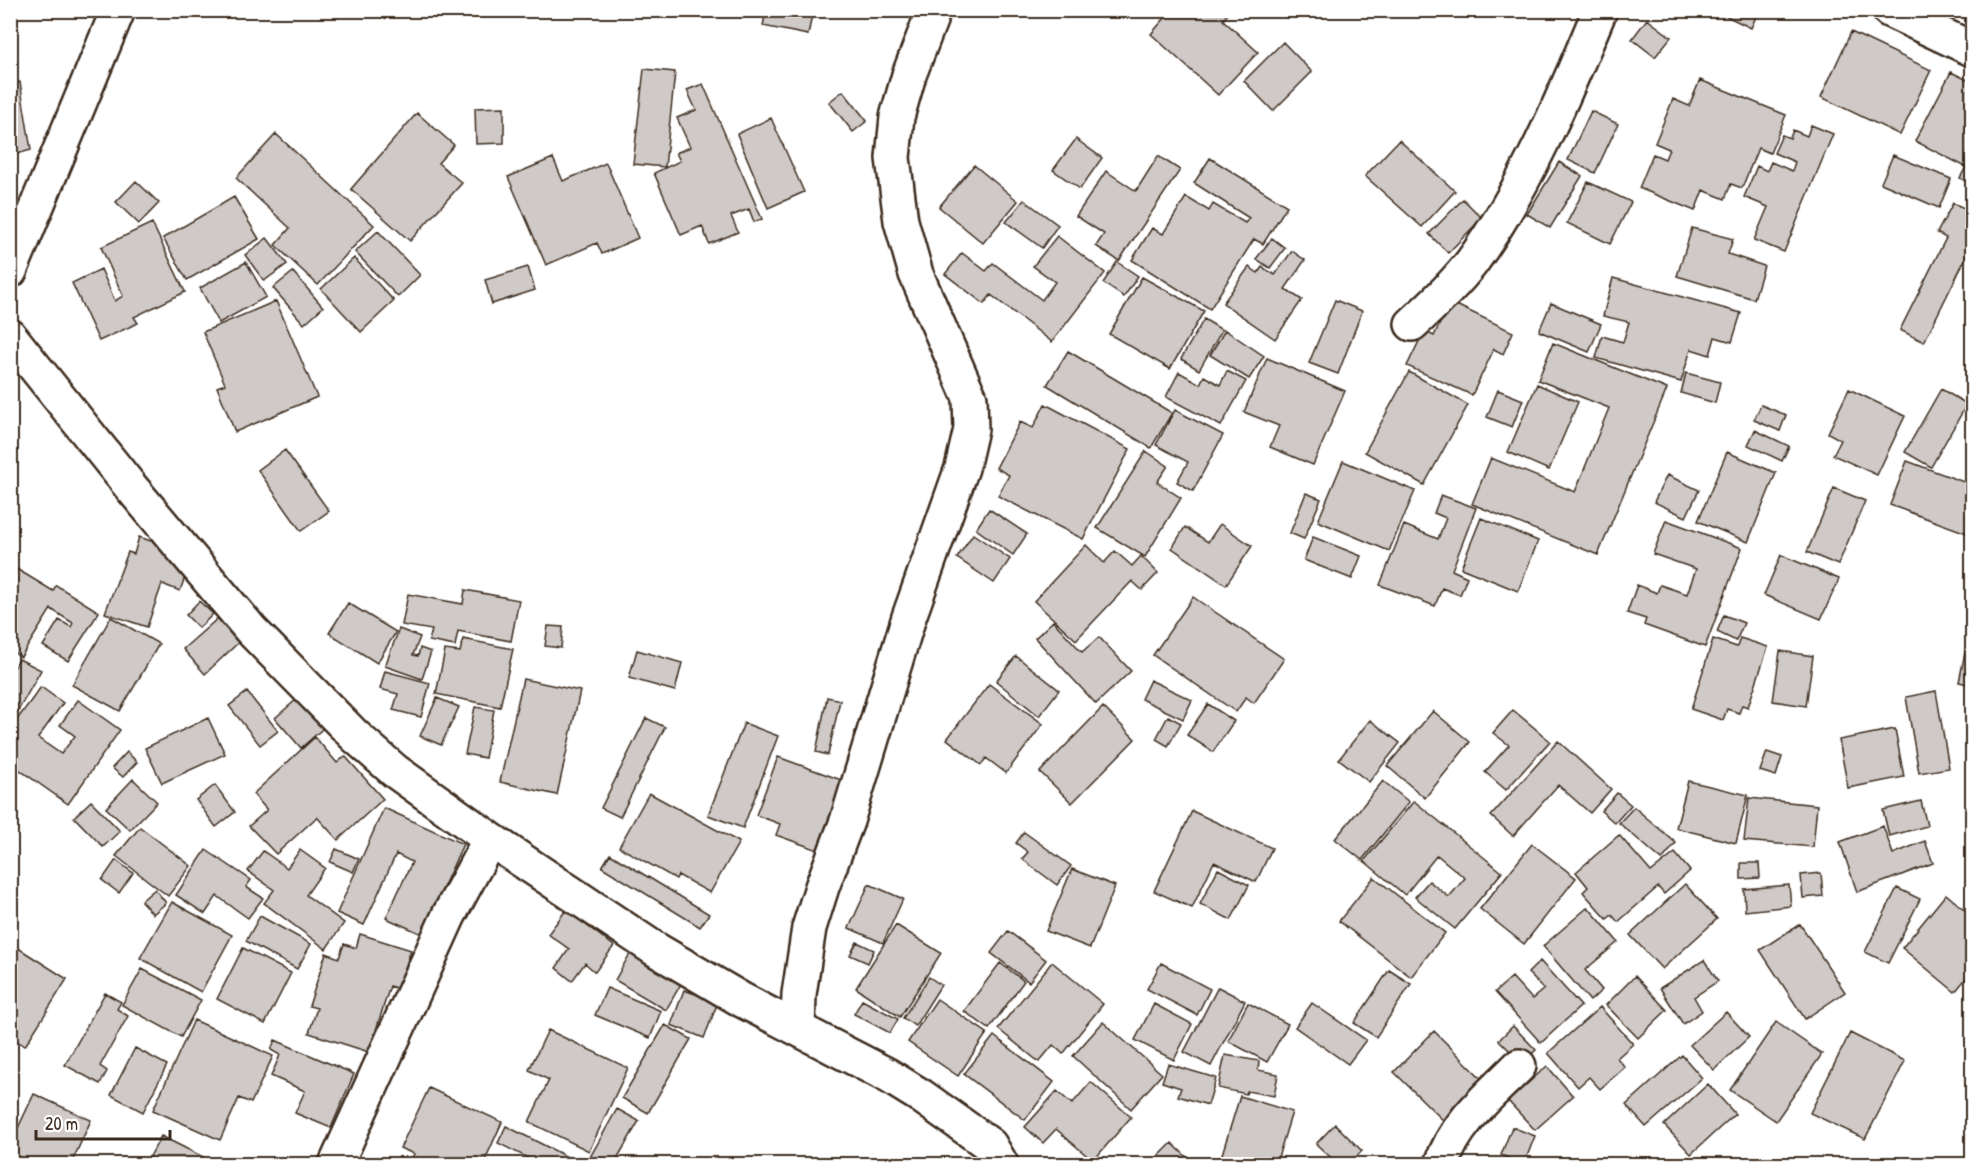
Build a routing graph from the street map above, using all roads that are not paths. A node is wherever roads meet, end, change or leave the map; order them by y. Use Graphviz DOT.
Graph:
graph roads {
  1 [pos="118,10"];
  2 [pos="934,10"];
  3 [pos="1600,10"];
  4 [pos="1889,10"];
  5 [pos="1972,49"];
  6 [pos="10,271"];
  7 [pos="1412,324"];
  8 [pos="10,336"];
  9 [pos="490,839"];
  10 [pos="798,1029"];
  11 [pos="1519,1066"];
  12 [pos="336,1164"];
  13 [pos="1001,1164"];
  14 [pos="1442,1164"];
  1 -- 6 [label="street"];
  2 -- 10 [label="street"];
  3 -- 7 [label="street"];
  4 -- 5 [label="street"];
  8 -- 9 [label="street"];
  9 -- 10 [label="street"];
  9 -- 12 [label="street"];
  10 -- 13 [label="street"];
  11 -- 14 [label="street"];
}
